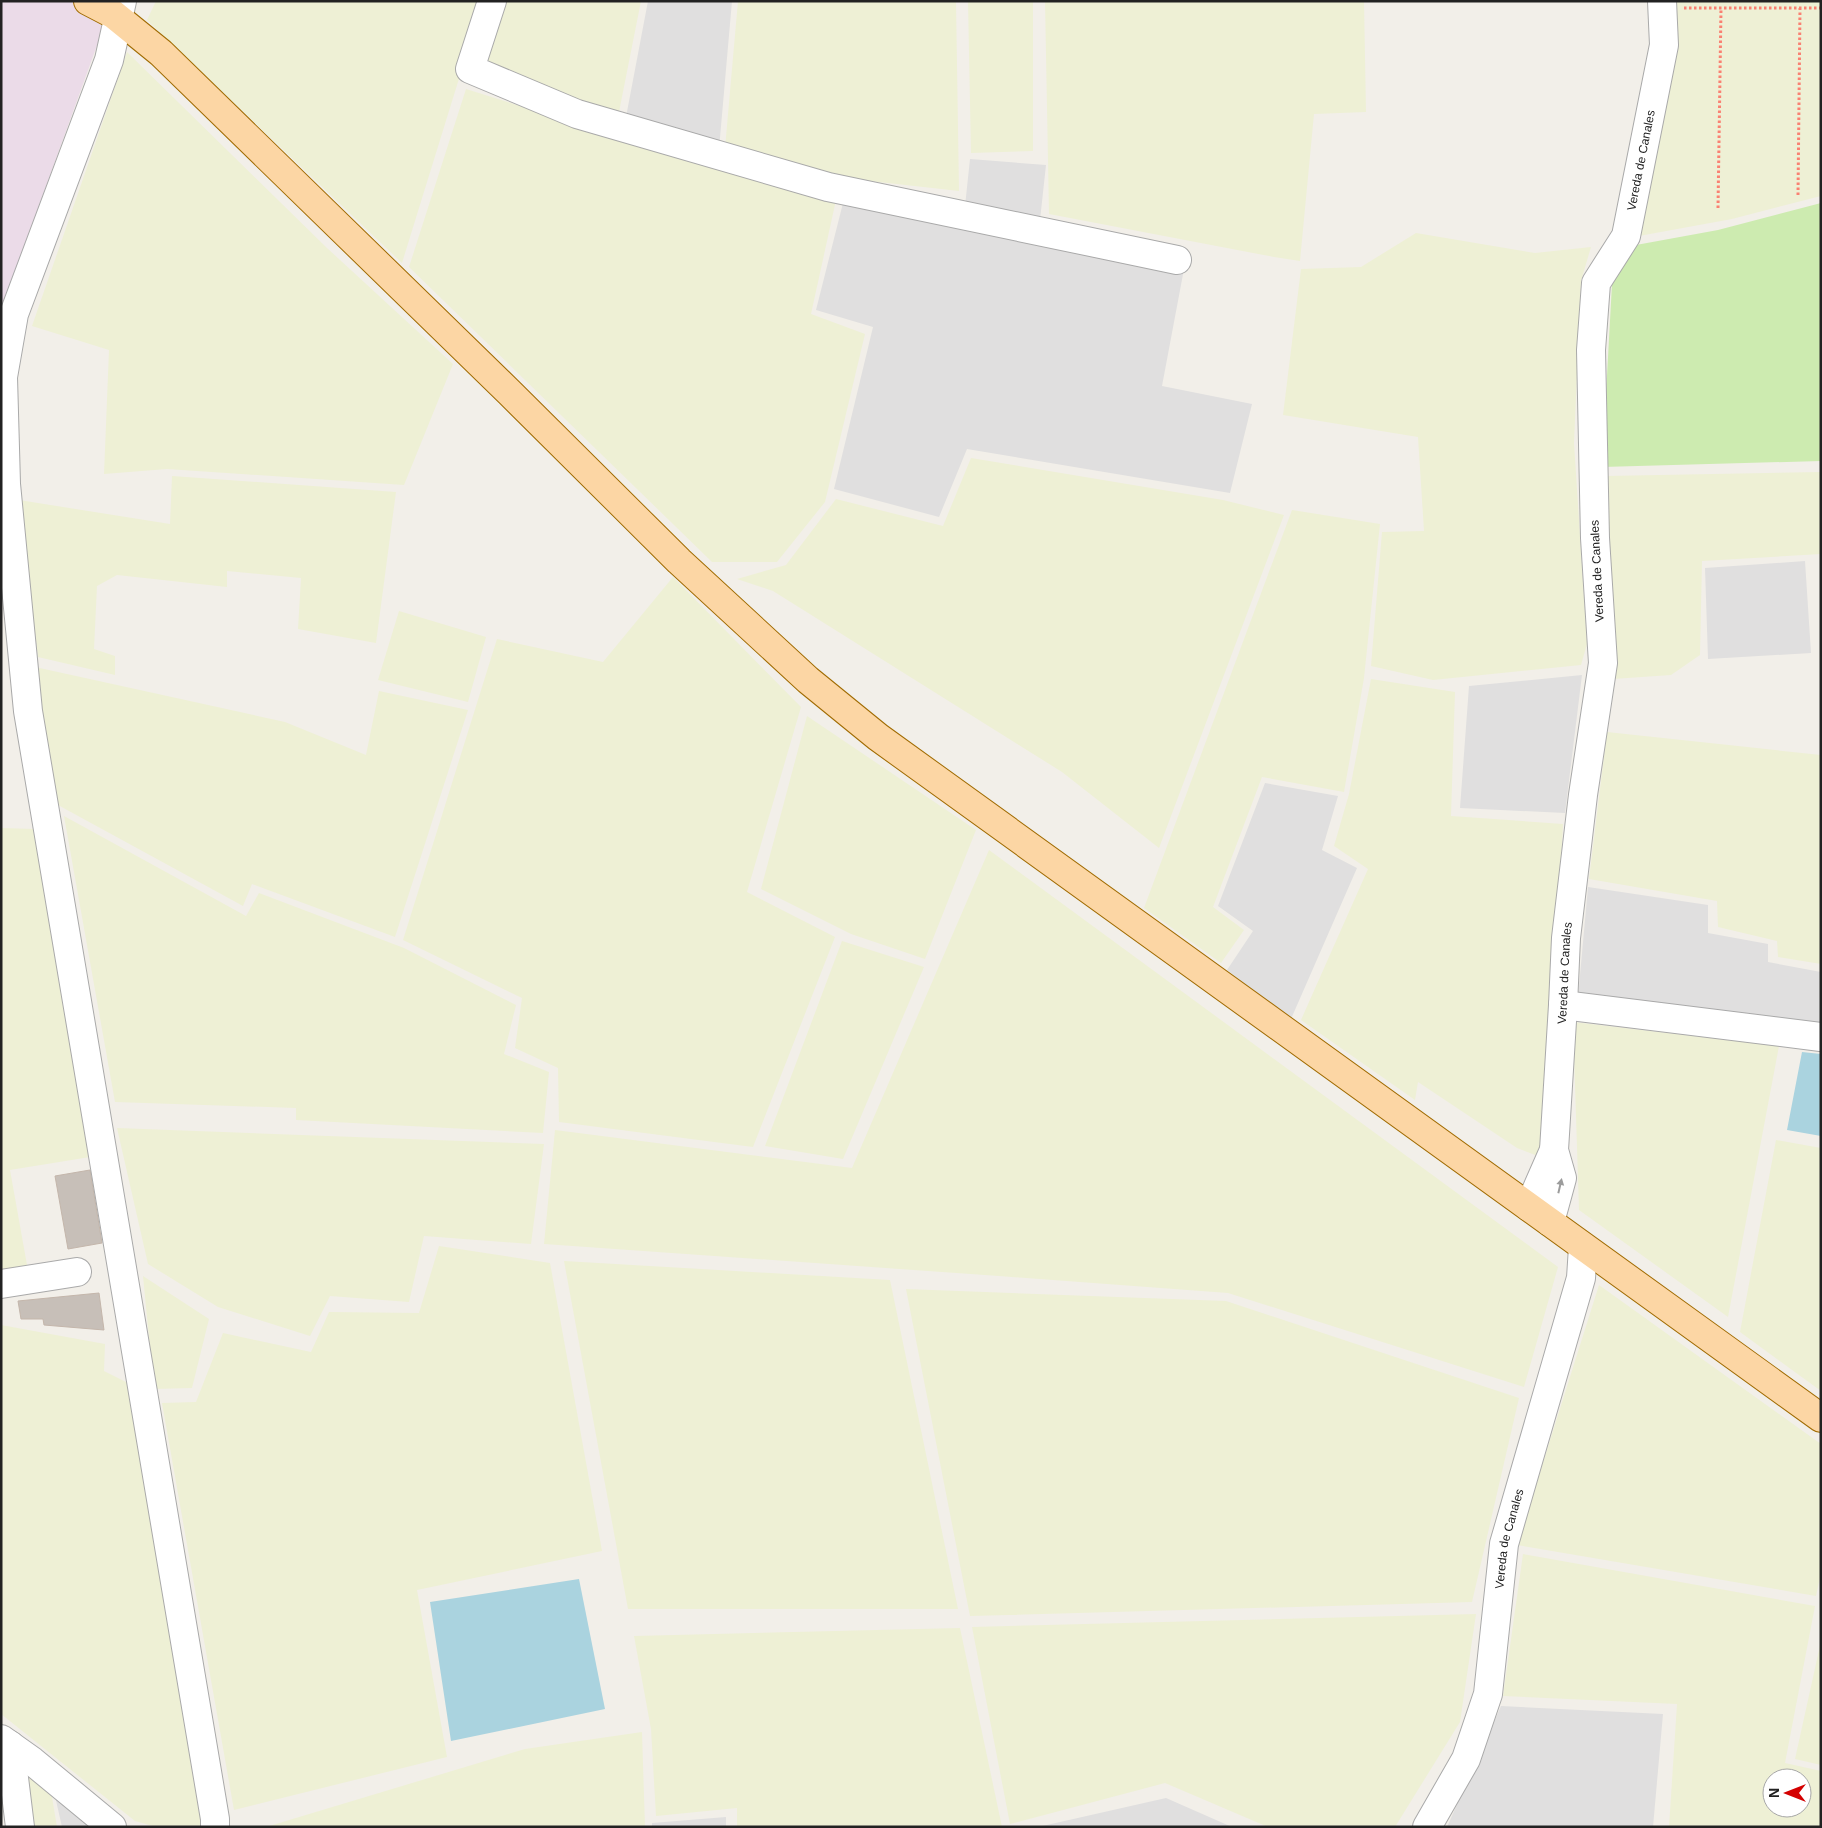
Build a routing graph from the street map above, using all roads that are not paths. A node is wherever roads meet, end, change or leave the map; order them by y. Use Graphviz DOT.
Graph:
graph roads {
  1 [pos="88,1"];
  2 [pos="492,1"];
  3 [pos="1663,4"];
  4 [pos="120,10"];
  5 [pos="1177,260"];
  6 [pos="1563,1005"];
  7 [pos="1821,1037"];
  8 [pos="1554,1150"];
  9 [pos="1529,1206"];
  10 [pos="1550,1222"];
  11 [pos="1583,1247"];
  12 [pos="77,1272"];
  13 [pos="1,1284"];
  14 [pos="1821,1418"];
  15 [pos="6,1742"];
  16 [pos="20,1827"];
  17 [pos="112,1827"];
  18 [pos="215,1827"];
  19 [pos="1427,1827"];
  1 -- 4 [label="main road"];
  2 -- 5 [label="street"];
  3 -- 6 [label="street, Vereda de Canales"];
  4 -- 9 [label="main road"];
  4 -- 18 [label="street"];
  6 -- 7 [label="street"];
  6 -- 8 [label="street, Vereda de Canales"];
  8 -- 9 [label="street, Vereda de Canales"];
  10 -- 8 [label="street, Vereda de Canales, one-way"];
  9 -- 10 [label="main road"];
  10 -- 11 [label="main road"];
  11 -- 14 [label="main road"];
  11 -- 19 [label="street, Vereda de Canales"];
  12 -- 13 [label="street"];
  15 -- 16 [label="street"];
  15 -- 17 [label="street"];
}
